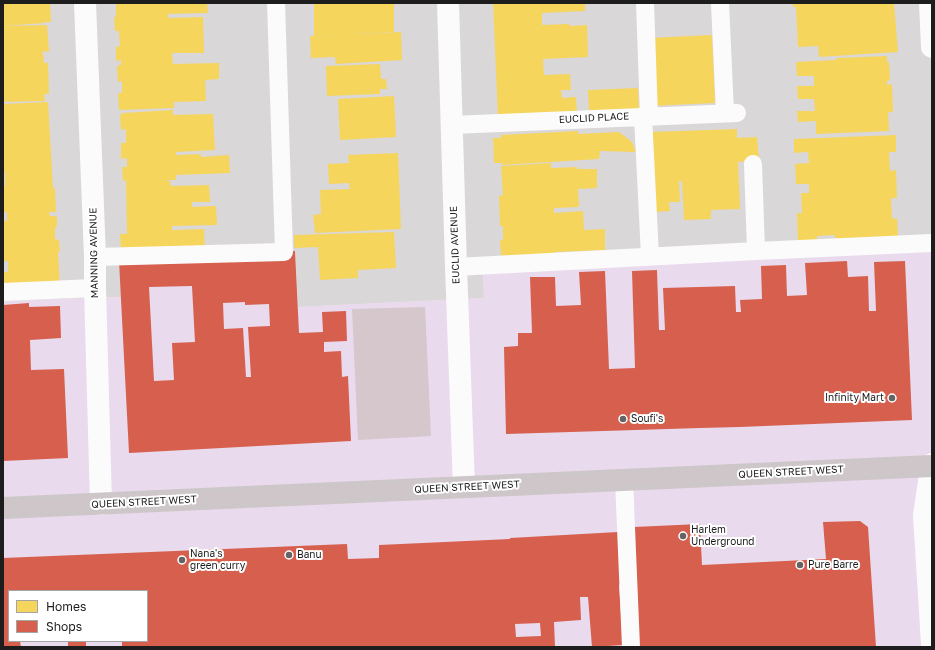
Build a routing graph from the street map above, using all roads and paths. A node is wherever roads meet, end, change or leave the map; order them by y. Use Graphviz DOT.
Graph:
graph roads {
  1 [pos="85,3"];
  2 [pos="276,3"];
  3 [pos="448,3"];
  4 [pos="646,3"];
  5 [pos="720,3"];
  6 [pos="930,3"];
  7 [pos="932,35"];
  8 [pos="932,46"];
  9 [pos="646,116"];
  10 [pos="452,125"];
  11 [pos="753,164"];
  12 [pos="932,243"];
  13 [pos="756,250"];
  14 [pos="650,256"];
  15 [pos="95,258"];
  16 [pos="456,267"];
  17 [pos="95,288"];
  18 [pos="3,292"];
  19 [pos="932,466"];
  20 [pos="624,480"];
  21 [pos="464,487"];
  22 [pos="101,504"];
  23 [pos="3,508"];
  24 [pos="932,644"];
  25 [pos="631,647"];
  1 -- 15 [label="street, MANNING AVENUE"];
  2 -- 15 [label="lane"];
  3 -- 10 [label="street, EUCLID AVENUE"];
  4 -- 9 [label="lane"];
  5 -- 9 [label="lane, EUCLID PLACE"];
  6 -- 7 [label="street"];
  7 -- 8 [label="street"];
  9 -- 10 [label="lane, EUCLID PLACE"];
  9 -- 14 [label="lane"];
  10 -- 16 [label="street, EUCLID AVENUE"];
  11 -- 13 [label="lane"];
  12 -- 13 [label="lane"];
  13 -- 14 [label="lane"];
  14 -- 16 [label="lane"];
  15 -- 17 [label="street, MANNING AVENUE"];
  16 -- 21 [label="street, EUCLID AVENUE"];
  17 -- 18 [label="lane"];
  17 -- 22 [label="street, MANNING AVENUE"];
  19 -- 20 [label="main road, QUEEN STREET WEST"];
  19 -- 24 [label="street"];
  20 -- 21 [label="main road, QUEEN STREET WEST"];
  20 -- 25 [label="lane"];
  21 -- 22 [label="main road, QUEEN STREET WEST"];
  22 -- 23 [label="main road, QUEEN STREET WEST"];
}
